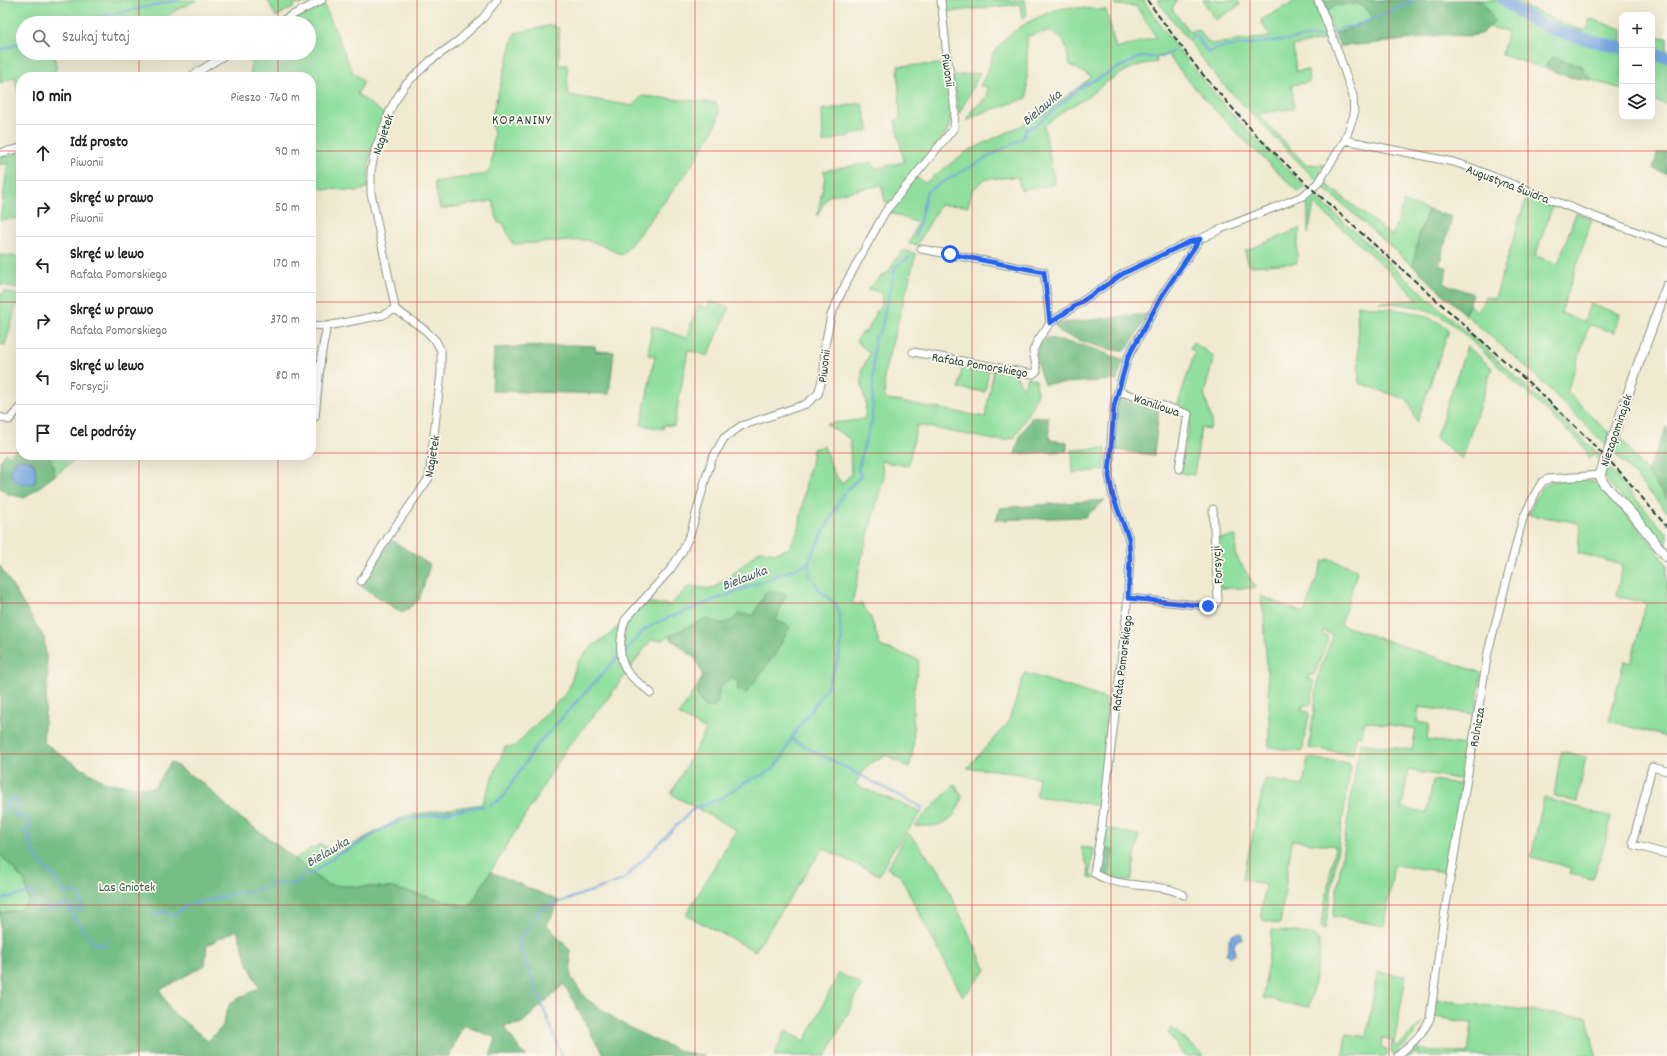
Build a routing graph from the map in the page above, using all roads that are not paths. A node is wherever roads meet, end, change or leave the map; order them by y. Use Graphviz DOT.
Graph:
graph roads {
  1 [pos="322,0"];
  2 [pos="497,0"];
  3 [pos="941,0"];
  4 [pos="1318,0"];
  5 [pos="291,16"];
  6 [pos="217,60"];
  7 [pos="198,72"];
  8 [pos="1345,140"];
  9 [pos="16,149"];
  10 [pos="0,153"];
  11 [pos="1200,239"];
  12 [pos="1667,243"];
  13 [pos="921,249"];
  14 [pos="1667,286"];
  15 [pos="395,309"];
  16 [pos="1050,323"];
  17 [pos="316,325"];
  18 [pos="328,326"];
  19 [pos="913,352"];
  20 [pos="1118,391"];
  21 [pos="316,407"];
  22 [pos="16,412"];
  23 [pos="0,417"];
  24 [pos="1179,469"];
  25 [pos="1600,475"];
  26 [pos="1214,509"];
  27 [pos="1667,556"];
  28 [pos="361,581"];
  29 [pos="1128,598"];
  30 [pos="651,693"];
  31 [pos="1667,771"];
  32 [pos="1667,854"];
  33 [pos="1184,895"];
  34 [pos="1398,1056"];
  1 -- 5 [label="street"];
  2 -- 15 [label="street, Nagietek"];
  3 -- 30 [label="street, Piwonii"];
  4 -- 8 [label="street, Rafała Pomorskiego"];
  6 -- 7 [label="street"];
  8 -- 11 [label="street, Rafała Pomorskiego"];
  8 -- 12 [label="street, Augustyna Świdra"];
  9 -- 10 [label="street"];
  11 -- 16 [label="street, Rafała Pomorskiego"];
  11 -- 20 [label="street, Rafała Pomorskiego"];
  13 -- 16 [label="street"];
  14 -- 25 [label="street, Niezapominajek"];
  15 -- 18 [label="street"];
  15 -- 28 [label="street, Nagietek"];
  16 -- 19 [label="street, Rafała Pomorskiego"];
  17 -- 18 [label="street"];
  18 -- 21 [label="street"];
  20 -- 24 [label="street, Waniliowa"];
  20 -- 29 [label="street, Rafała Pomorskiego"];
  22 -- 23 [label="street"];
  25 -- 27 [label="street, Niezapominajek"];
  25 -- 34 [label="street, Rolnicza"];
  26 -- 29 [label="street, Forsycji"];
  29 -- 33 [label="street, Rafała Pomorskiego"];
  31 -- 32 [label="street"];
}
